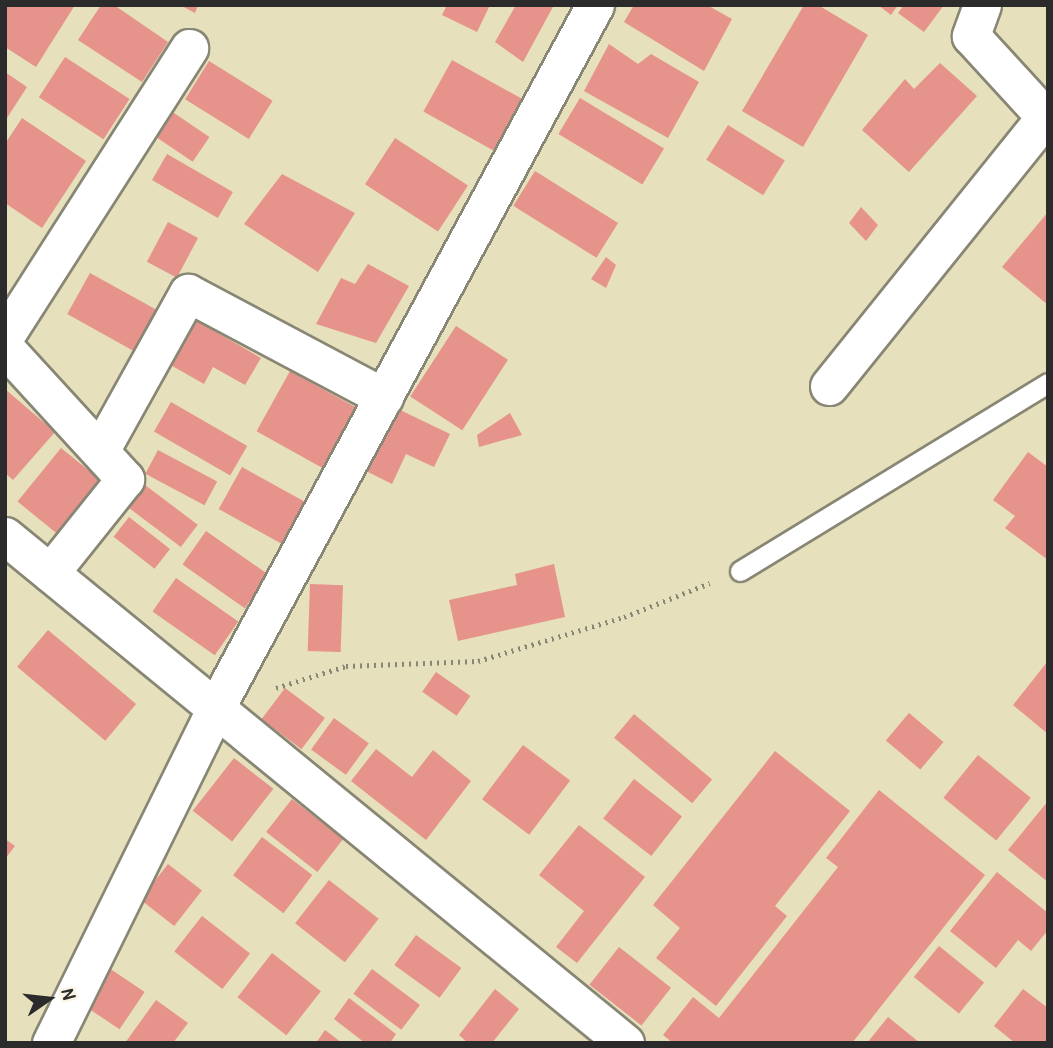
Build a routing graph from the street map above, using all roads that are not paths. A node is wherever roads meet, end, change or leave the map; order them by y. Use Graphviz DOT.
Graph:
graph roads {
  1 [pos="596,5"];
  2 [pos="982,5"];
  3 [pos="189,48"];
  4 [pos="1046,119"];
  5 [pos="5,336"];
  6 [pos="5,348"];
  7 [pos="1048,383"];
  8 [pos="829,386"];
  9 [pos="384,397"];
  10 [pos="100,452"];
  11 [pos="5,536"];
  12 [pos="740,571"];
  13 [pos="50,573"];
  14 [pos="216,707"];
  15 [pos="52,1042"];
  16 [pos="625,1043"];
  1 -- 9 [label="street"];
  2 -- 4 [label="street"];
  3 -- 5 [label="street"];
  4 -- 8 [label="street"];
  6 -- 10 [label="street"];
  7 -- 12 [label="lane"];
  9 -- 10 [label="street"];
  9 -- 14 [label="street"];
  10 -- 13 [label="street"];
  11 -- 13 [label="street"];
  13 -- 14 [label="street"];
  14 -- 15 [label="street"];
  14 -- 16 [label="street"];
}
